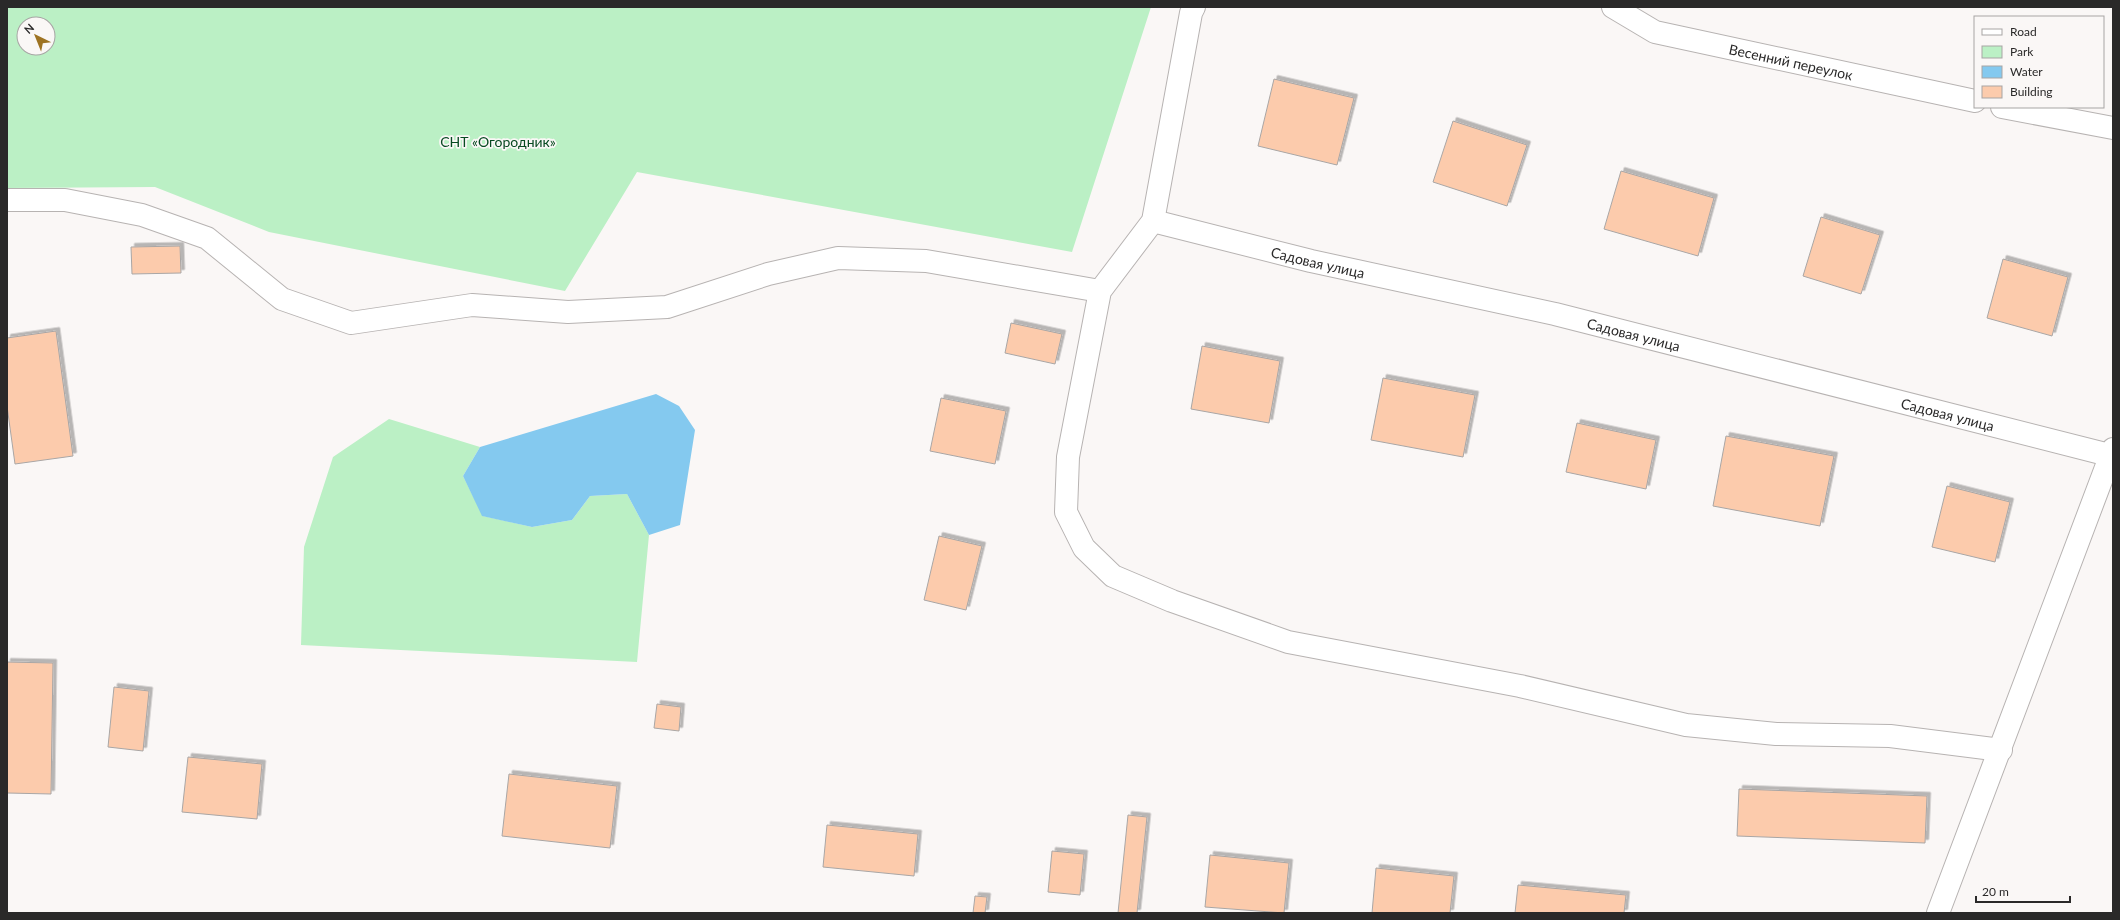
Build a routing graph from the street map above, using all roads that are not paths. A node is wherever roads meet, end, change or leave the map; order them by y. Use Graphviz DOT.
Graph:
graph roads {
  1 [pos="1194,7"];
  2 [pos="1613,7"];
  3 [pos="1974,101"];
  4 [pos="2007,108"];
  5 [pos="2113,128"];
  6 [pos="7,200"];
  7 [pos="1153,221"];
  8 [pos="1100,290"];
  9 [pos="2112,453"];
  10 [pos="2001,750"];
  11 [pos="1938,913"];
  1 -- 7 [label="street"];
  2 -- 3 [label="street, Весенний переулок"];
  4 -- 5 [label="street"];
  6 -- 8 [label="street"];
  7 -- 8 [label="street"];
  7 -- 9 [label="street, Садовая улица"];
  8 -- 10 [label="street"];
  9 -- 10 [label="street"];
  10 -- 11 [label="street"];
}
